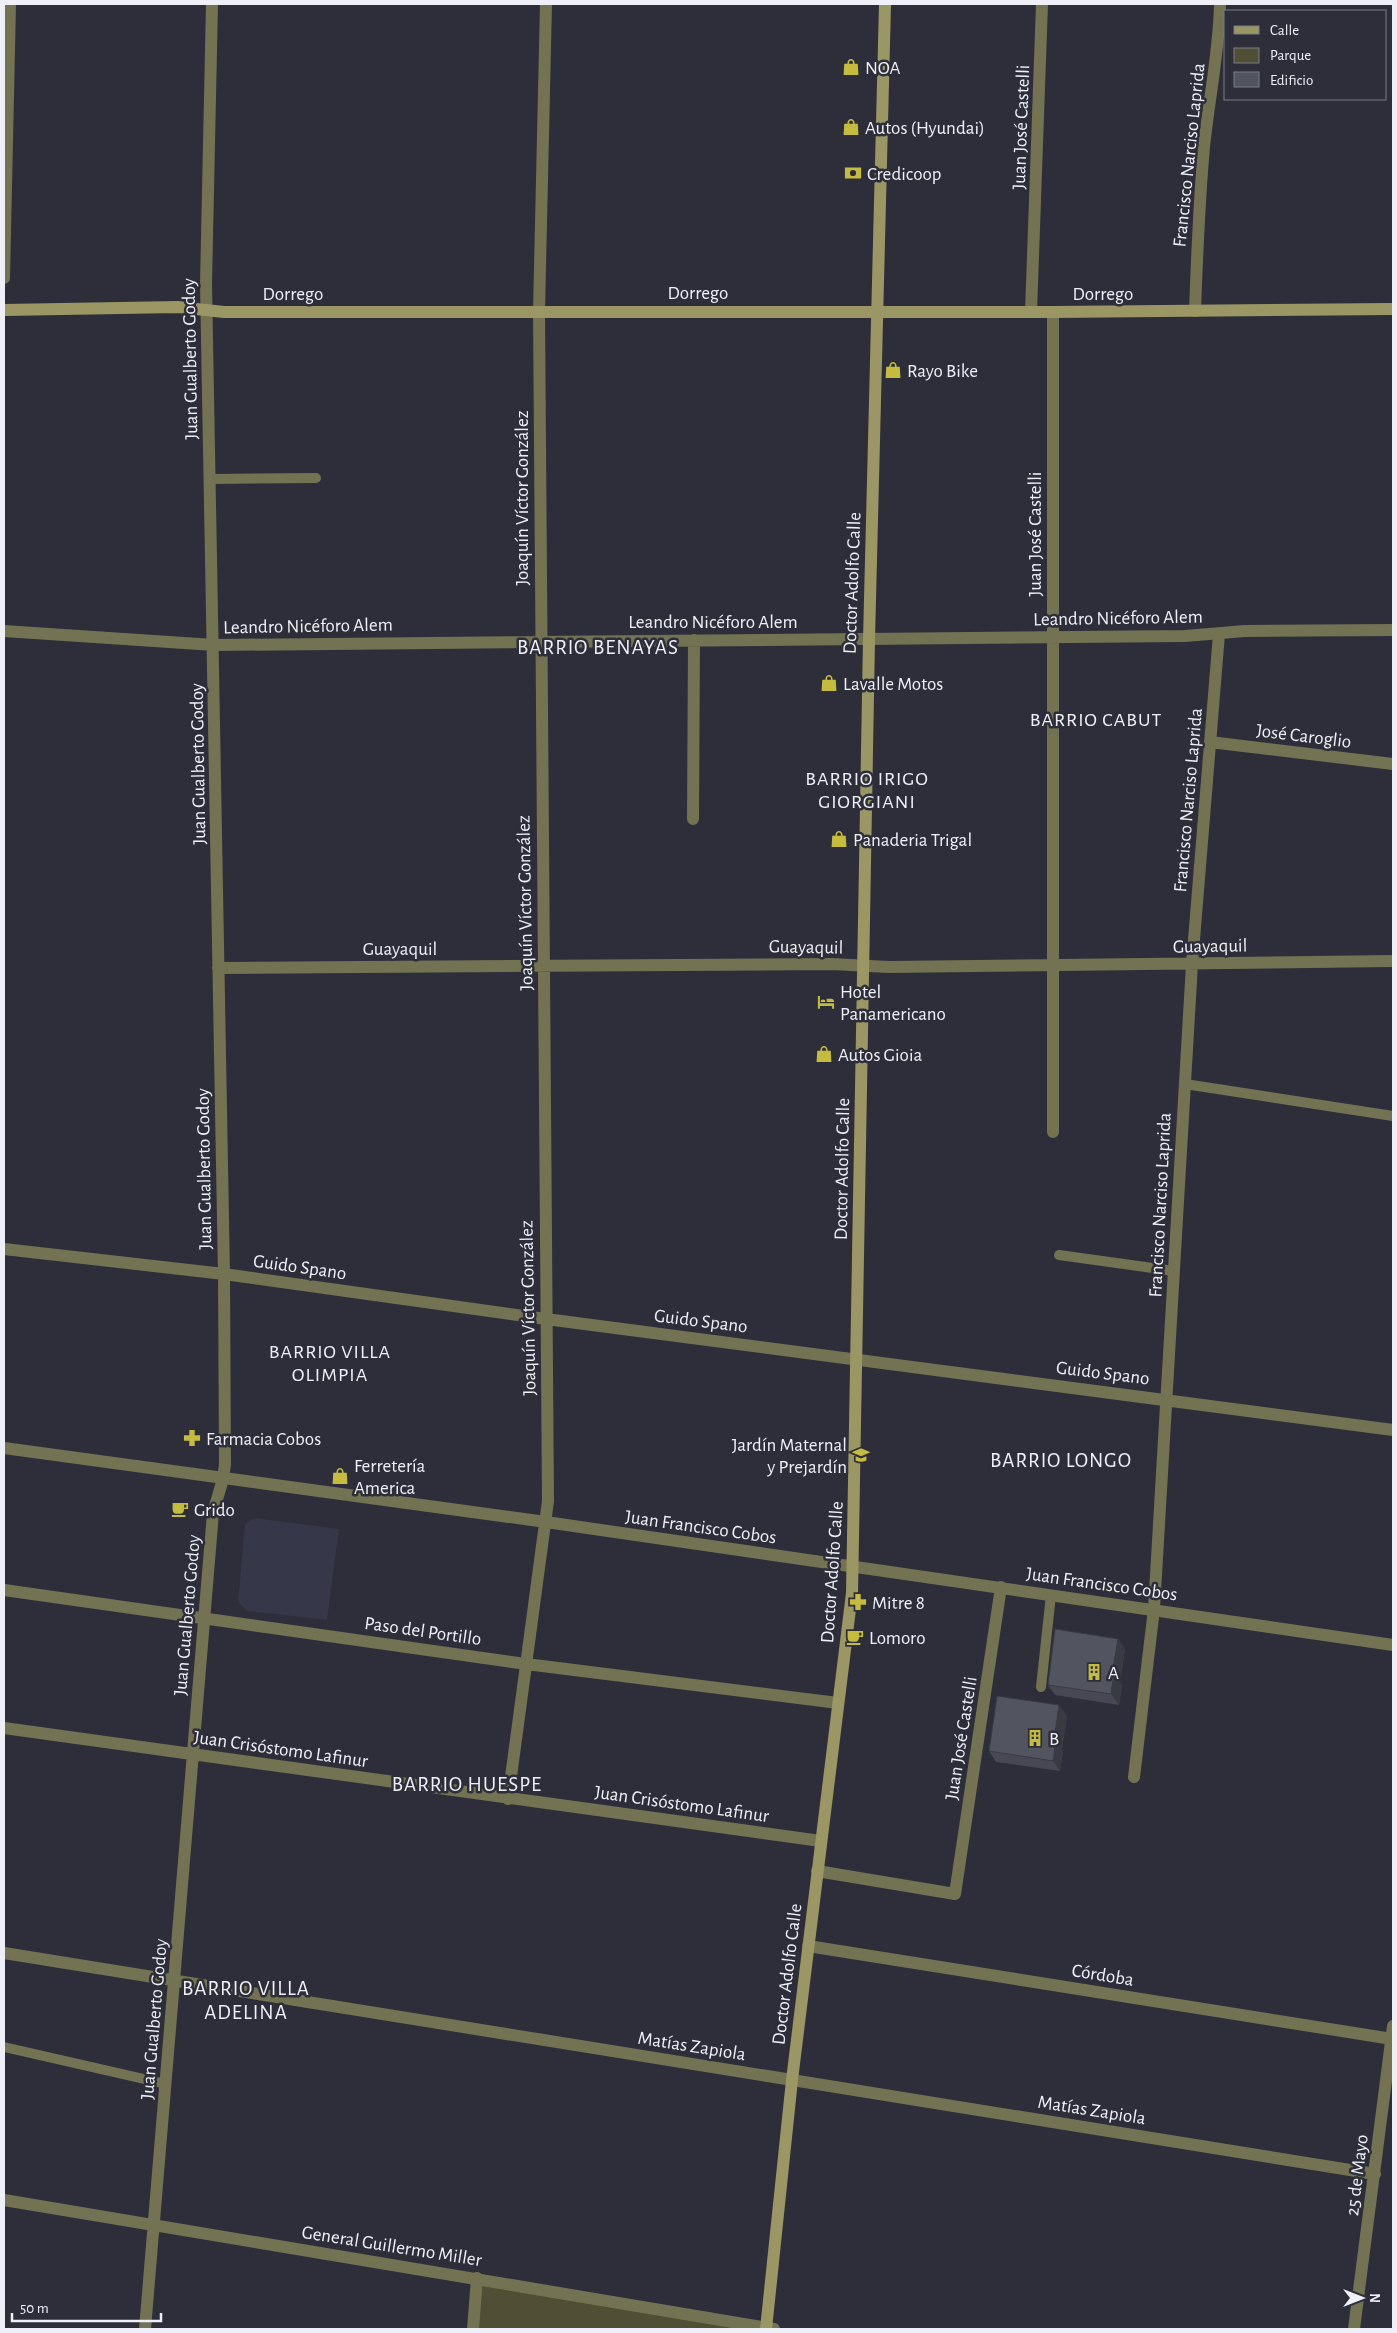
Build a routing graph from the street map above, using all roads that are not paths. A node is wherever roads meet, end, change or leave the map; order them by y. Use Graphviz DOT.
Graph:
graph roads {
  1 [pos="10,4"];
  2 [pos="212,4"];
  3 [pos="546,4"];
  4 [pos="885,4"];
  5 [pos="1042,4"];
  6 [pos="1220,4"];
  7 [pos="4,278"];
  8 [pos="1393,309"];
  9 [pos="4,310"];
  10 [pos="207,310"];
  11 [pos="539,311"];
  12 [pos="878,311"];
  13 [pos="1195,311"];
  14 [pos="1031,312"];
  15 [pos="1053,312"];
  16 [pos="316,478"];
  17 [pos="211,479"];
  18 [pos="1393,630"];
  19 [pos="4,631"];
  20 [pos="1219,634"];
  21 [pos="1052,637"];
  22 [pos="868,639"];
  23 [pos="694,640"];
  24 [pos="540,641"];
  25 [pos="214,644"];
  26 [pos="1210,742"];
  27 [pos="1393,764"];
  28 [pos="693,819"];
  29 [pos="1393,961"];
  30 [pos="1192,964"];
  31 [pos="543,965"];
  32 [pos="863,966"];
  33 [pos="1053,966"];
  34 [pos="218,968"];
  35 [pos="1185,1084"];
  36 [pos="1393,1116"];
  37 [pos="1053,1132"];
  38 [pos="4,1249"];
  39 [pos="1059,1255"];
  40 [pos="1174,1271"];
  41 [pos="224,1274"];
  42 [pos="546,1319"];
  43 [pos="856,1359"];
  44 [pos="1166,1399"];
  45 [pos="1393,1430"];
  46 [pos="4,1448"];
  47 [pos="223,1479"];
  48 [pos="546,1522"];
  49 [pos="853,1566"];
  50 [pos="1001,1588"];
  51 [pos="4,1590"];
  52 [pos="1052,1595"];
  53 [pos="1154,1609"];
  54 [pos="204,1617"];
  55 [pos="1393,1645"];
  56 [pos="526,1664"];
  57 [pos="1041,1687"];
  58 [pos="838,1703"];
  59 [pos="4,1728"];
  60 [pos="194,1754"];
  61 [pos="1134,1777"];
  62 [pos="508,1799"];
  63 [pos="821,1841"];
  64 [pos="817,1871"];
  65 [pos="808,1946"];
  66 [pos="4,1952"];
  67 [pos="176,1981"];
  68 [pos="1393,2026"];
  69 [pos="1392,2039"];
  70 [pos="4,2047"];
  71 [pos="792,2080"];
  72 [pos="166,2084"];
  73 [pos="1375,2174"];
  74 [pos="4,2200"];
  75 [pos="154,2226"];
  76 [pos="477,2278"];
  77 [pos="146,2329"];
  78 [pos="473,2329"];
  79 [pos="769,2329"];
  80 [pos="1354,2329"];
  1 -- 7 [label="street"];
  2 -- 10 [label="street, Juan Gualberto Godoy"];
  3 -- 11 [label="street, Joaquín Víctor González"];
  4 -- 12 [label="main road, Doctor Adolfo Calle"];
  5 -- 14 [label="street, Juan José Castelli"];
  6 -- 13 [label="street, Francisco Narciso Laprida"];
  8 -- 13 [label="main road, Dorrego"];
  9 -- 10 [label="main road, Dorrego"];
  10 -- 11 [label="main road, Dorrego"];
  10 -- 17 [label="street, Juan Gualberto Godoy"];
  11 -- 12 [label="main road, Dorrego"];
  11 -- 24 [label="street, Joaquín Víctor González"];
  12 -- 14 [label="main road, Dorrego"];
  12 -- 22 [label="main road, Doctor Adolfo Calle"];
  13 -- 15 [label="main road, Dorrego"];
  14 -- 15 [label="main road, Dorrego"];
  15 -- 21 [label="street, Juan José Castelli"];
  16 -- 17 [label="lane"];
  17 -- 25 [label="street, Juan Gualberto Godoy"];
  18 -- 20 [label="street, Leandro Nicéforo Alem"];
  19 -- 25 [label="street, Leandro Nicéforo Alem"];
  20 -- 21 [label="street, Leandro Nicéforo Alem"];
  20 -- 26 [label="street, Francisco Narciso Laprida"];
  21 -- 22 [label="street, Leandro Nicéforo Alem"];
  21 -- 33 [label="street, Juan José Castelli"];
  22 -- 23 [label="street, Leandro Nicéforo Alem"];
  22 -- 32 [label="main road, Doctor Adolfo Calle"];
  23 -- 24 [label="street, Leandro Nicéforo Alem"];
  23 -- 28 [label="street"];
  24 -- 25 [label="street, Leandro Nicéforo Alem"];
  24 -- 31 [label="street, Joaquín Víctor González"];
  25 -- 34 [label="street, Juan Gualberto Godoy"];
  26 -- 27 [label="street, José Caroglio"];
  26 -- 30 [label="street, Francisco Narciso Laprida"];
  29 -- 30 [label="street, Guayaquil"];
  30 -- 33 [label="street, Guayaquil"];
  30 -- 35 [label="street, Francisco Narciso Laprida"];
  31 -- 32 [label="street, Guayaquil"];
  31 -- 34 [label="street, Guayaquil"];
  31 -- 42 [label="street, Joaquín Víctor González"];
  32 -- 33 [label="street, Guayaquil"];
  32 -- 43 [label="main road, Doctor Adolfo Calle"];
  33 -- 37 [label="street, Juan José Castelli"];
  34 -- 41 [label="street, Juan Gualberto Godoy"];
  35 -- 36 [label="lane"];
  35 -- 40 [label="street, Francisco Narciso Laprida"];
  38 -- 41 [label="street, Guido Spano"];
  39 -- 40 [label="lane"];
  40 -- 44 [label="street, Francisco Narciso Laprida"];
  41 -- 42 [label="street, Guido Spano"];
  41 -- 47 [label="street, Juan Gualberto Godoy"];
  42 -- 43 [label="street, Guido Spano"];
  42 -- 48 [label="street, Joaquín Víctor González"];
  43 -- 44 [label="street, Guido Spano"];
  43 -- 49 [label="main road, Doctor Adolfo Calle"];
  44 -- 45 [label="street, Guido Spano"];
  44 -- 53 [label="street, Francisco Narciso Laprida"];
  46 -- 47 [label="street, Juan Francisco Cobos"];
  47 -- 48 [label="street, Juan Francisco Cobos"];
  47 -- 54 [label="street, Juan Gualberto Godoy"];
  48 -- 49 [label="street, Juan Francisco Cobos"];
  48 -- 56 [label="street, Joaquín Víctor González"];
  49 -- 50 [label="street, Juan Francisco Cobos"];
  49 -- 58 [label="main road, Doctor Adolfo Calle"];
  50 -- 52 [label="street, Juan Francisco Cobos"];
  50 -- 64 [label="street, Juan José Castelli"];
  51 -- 54 [label="street, Paso del Portillo"];
  52 -- 53 [label="street, Juan Francisco Cobos"];
  52 -- 57 [label="lane"];
  53 -- 55 [label="street, Juan Francisco Cobos"];
  53 -- 61 [label="street, Francisco Narciso Laprida"];
  54 -- 56 [label="street, Paso del Portillo"];
  54 -- 60 [label="street, Juan Gualberto Godoy"];
  56 -- 58 [label="street, Paso del Portillo"];
  56 -- 62 [label="street, Joaquín Víctor González"];
  58 -- 63 [label="main road, Doctor Adolfo Calle"];
  59 -- 60 [label="street, Juan Crisóstomo Lafinur"];
  60 -- 62 [label="street, Juan Crisóstomo Lafinur"];
  60 -- 67 [label="street, Juan Gualberto Godoy"];
  62 -- 63 [label="street, Juan Crisóstomo Lafinur"];
  63 -- 64 [label="main road, Doctor Adolfo Calle"];
  64 -- 65 [label="main road, Doctor Adolfo Calle"];
  65 -- 69 [label="street, Córdoba"];
  65 -- 71 [label="main road, Doctor Adolfo Calle"];
  66 -- 67 [label="street, Matías Zapiola"];
  67 -- 71 [label="street, Matías Zapiola"];
  67 -- 72 [label="street, Juan Gualberto Godoy"];
  68 -- 69 [label="street, 25 de Mayo"];
  69 -- 73 [label="street, 25 de Mayo"];
  70 -- 72 [label="lane"];
  71 -- 73 [label="street, Matías Zapiola"];
  71 -- 79 [label="main road, Doctor Adolfo Calle"];
  72 -- 75 [label="street, Juan Gualberto Godoy"];
  73 -- 80 [label="street, 25 de Mayo"];
  74 -- 75 [label="street, General Guillermo Miller"];
  75 -- 76 [label="street, General Guillermo Miller"];
  75 -- 77 [label="street, Juan Gualberto Godoy"];
  76 -- 78 [label="street"];
  76 -- 79 [label="street, General Guillermo Miller"];
}
